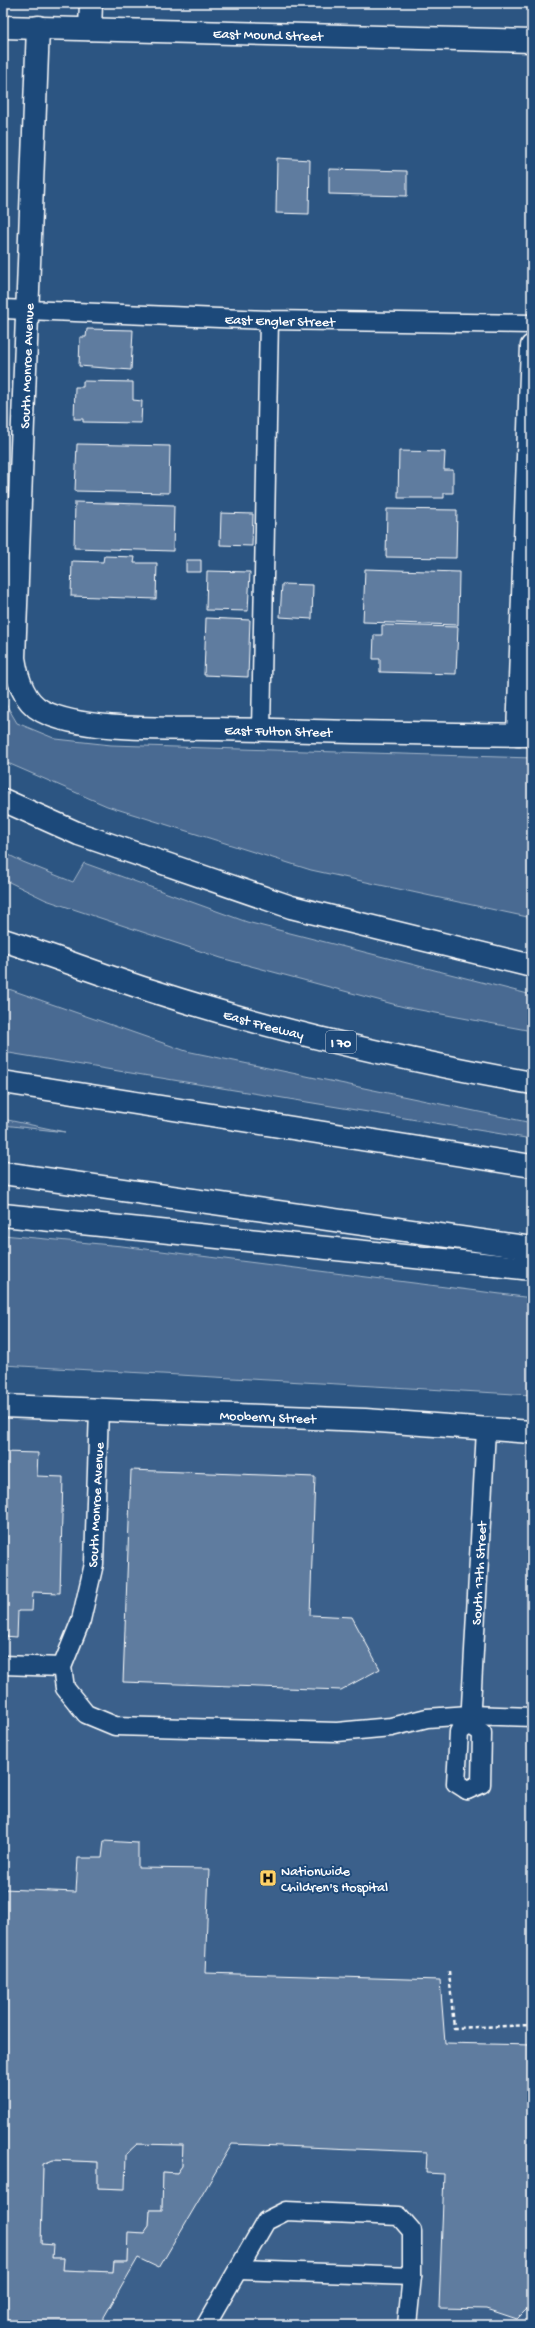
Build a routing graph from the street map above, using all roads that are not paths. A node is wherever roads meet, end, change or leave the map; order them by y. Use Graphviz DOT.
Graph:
graph roads {
  1 [pos="90,3"];
  2 [pos="3,27"];
  3 [pos="38,27"];
  4 [pos="90,29"];
  5 [pos="532,40"];
  6 [pos="3,309"];
  7 [pos="28,310"];
  8 [pos="269,320"];
  9 [pos="532,324"];
  10 [pos="532,346"];
  11 [pos="528,572"];
  12 [pos="29,702"];
  13 [pos="261,730"];
  14 [pos="525,735"];
  15 [pos="3,800"];
  16 [pos="9,940"];
  17 [pos="532,966"];
  18 [pos="3,1082"];
  19 [pos="532,1083"];
  20 [pos="532,1166"];
  21 [pos="3,1173"];
  22 [pos="3,1215"];
  23 [pos="532,1248"];
  24 [pos="532,1269"];
  25 [pos="3,1406"];
  26 [pos="99,1409"];
  27 [pos="486,1430"];
  28 [pos="532,1432"];
  29 [pos="3,1665"];
  30 [pos="62,1667"];
  31 [pos="532,1717"];
  32 [pos="470,1720"];
  33 [pos="238,2270"];
  34 [pos="412,2276"];
  35 [pos="206,2325"];
  36 [pos="407,2325"];
  1 -- 4 [label="main road"];
  2 -- 3 [label="main road, East Mound Street"];
  3 -- 4 [label="main road, East Mound Street"];
  3 -- 7 [label="main road, South Monroe Avenue"];
  4 -- 5 [label="main road, East Mound Street"];
  6 -- 7 [label="lane, East Engler Street"];
  7 -- 8 [label="lane, East Engler Street"];
  7 -- 12 [label="main road, South Monroe Avenue"];
  8 -- 9 [label="lane, East Engler Street"];
  8 -- 13 [label="lane"];
  10 -- 11 [label="main road"];
  11 -- 14 [label="main road"];
  12 -- 13 [label="main road, East Fulton Street"];
  13 -- 14 [label="main road, East Fulton Street"];
  15 -- 17 [label="main road"];
  16 -- 19 [label="main road, East Freeway / I 70"];
  18 -- 20 [label="main road"];
  21 -- 23 [label="main road"];
  22 -- 24 [label="main road"];
  25 -- 26 [label="main road, Mooberry Street"];
  26 -- 27 [label="main road, Mooberry Street"];
  26 -- 30 [label="lane, South Monroe Avenue"];
  27 -- 28 [label="main road, Mooberry Street"];
  27 -- 32 [label="lane, South 17th Street"];
  29 -- 30 [label="lane"];
  30 -- 32 [label="lane"];
  31 -- 32 [label="lane"];
  32 -- 32 [label="lane"];
  33 -- 34 [label="lane"];
  33 -- 34 [label="lane"];
  33 -- 35 [label="lane"];
  34 -- 36 [label="lane"];
}
